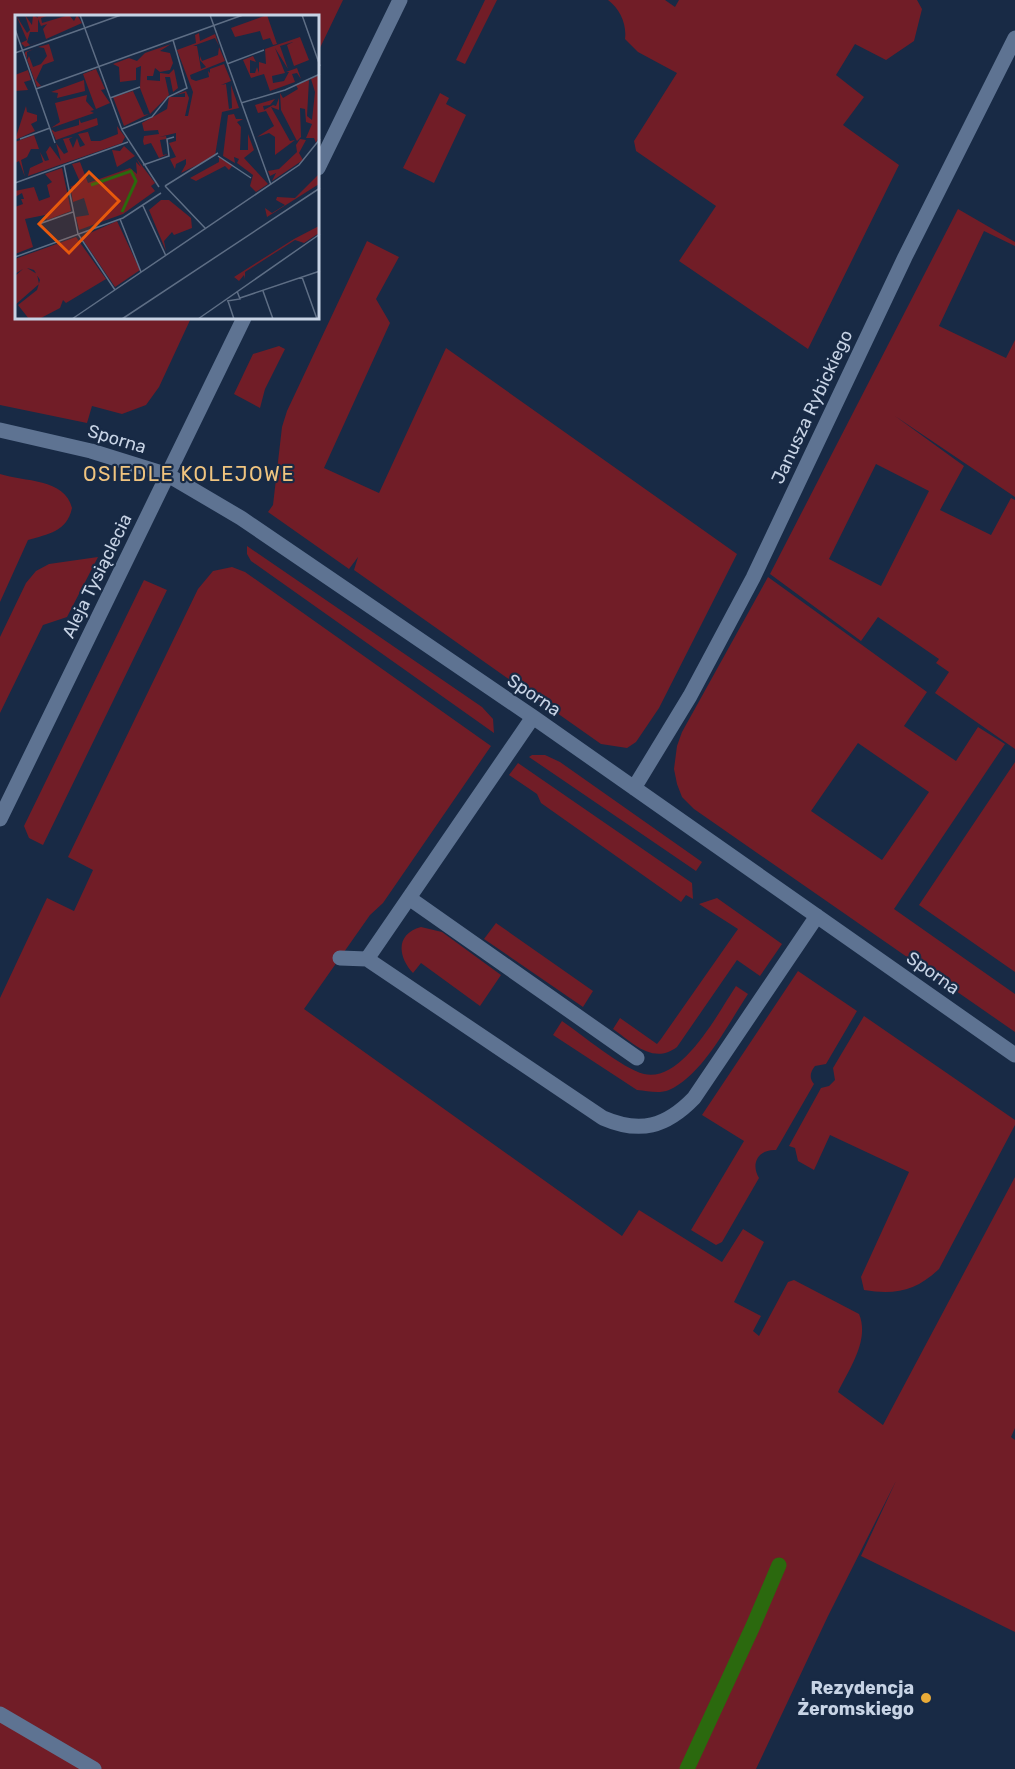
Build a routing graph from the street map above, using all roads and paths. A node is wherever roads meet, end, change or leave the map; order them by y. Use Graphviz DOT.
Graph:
graph roads {
  1 [pos="400,0"];
  2 [pos="1015,38"];
  3 [pos="320,164"];
  4 [pos="243,320"];
  5 [pos="0,430"];
  6 [pos="168,475"];
  7 [pos="533,717"];
  8 [pos="634,788"];
  9 [pos="0,819"];
  10 [pos="409,898"];
  11 [pos="817,916"];
  12 [pos="340,958"];
  13 [pos="368,959"];
  14 [pos="1015,1055"];
  15 [pos="637,1058"];
  16 [pos="0,1714"];
  17 [pos="94,1769"];
  1 -- 3 [label="street"];
  2 -- 8 [label="street, Janusza Rybickiego"];
  4 -- 6 [label="street, Aleja Tysiąclecia"];
  5 -- 6 [label="street, Sporna"];
  6 -- 7 [label="street, Sporna"];
  6 -- 9 [label="street, Aleja Tysiąclecia"];
  7 -- 8 [label="street, Sporna"];
  7 -- 10 [label="street"];
  8 -- 11 [label="street, Sporna"];
  10 -- 13 [label="street"];
  10 -- 15 [label="street"];
  11 -- 13 [label="street"];
  11 -- 14 [label="street, Sporna"];
  12 -- 13 [label="street"];
  16 -- 17 [label="street"];
}
